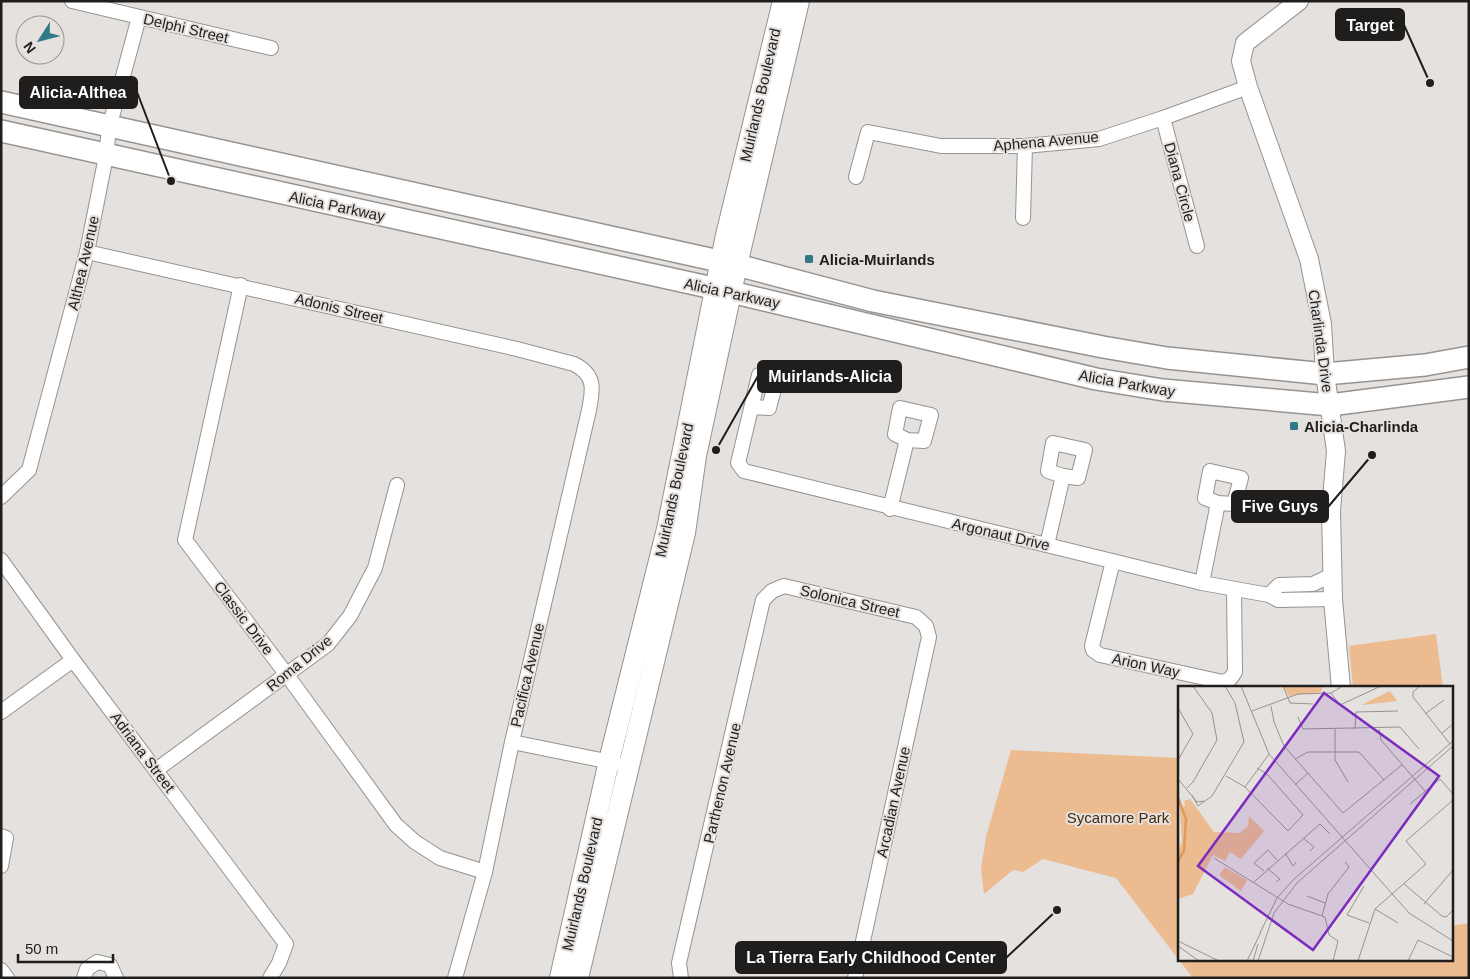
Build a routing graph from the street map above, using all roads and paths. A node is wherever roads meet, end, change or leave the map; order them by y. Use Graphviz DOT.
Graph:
graph roads {
  1 [pos="72,1"];
  2 [pos="783,1"];
  3 [pos="799,1"];
  4 [pos="1299,1"];
  5 [pos="139,17"];
  6 [pos="271,48"];
  7 [pos="1248,87"];
  8 [pos="1,102"];
  9 [pos="1163,118"];
  10 [pos="109,128"];
  11 [pos="1,131"];
  12 [pos="1025,146"];
  13 [pos="106,156"];
  14 [pos="856,177"];
  15 [pos="1023,218"];
  16 [pos="1197,246"];
  17 [pos="87,252"];
  18 [pos="729,263"];
  19 [pos="241,286"];
  20 [pos="724,291"];
  21 [pos="1469,357"];
  22 [pos="587,372"];
  23 [pos="1326,374"];
  24 [pos="1469,387"];
  25 [pos="1330,405"];
  26 [pos="752,407"];
  27 [pos="907,440"];
  28 [pos="1063,476"];
  29 [pos="397,485"];
  30 [pos="1,497"];
  31 [pos="1218,502"];
  32 [pos="890,509"];
  33 [pos="1047,545"];
  34 [pos="1,560"];
  35 [pos="1113,561"];
  36 [pos="1332,575"];
  37 [pos="1202,583"];
  38 [pos="1234,589"];
  39 [pos="772,591"];
  40 [pos="1269,595"];
  41 [pos="1333,599"];
  42 [pos="926,626"];
  43 [pos="73,660"];
  44 [pos="287,675"];
  45 [pos="1341,686"];
  46 [pos="1,712"];
  47 [pos="512,742"];
  48 [pos="619,764"];
  49 [pos="156,770"];
  50 [pos="1,836"];
  51 [pos="1,866"];
  52 [pos="485,872"];
  53 [pos="1,970"];
  54 [pos="7,978"];
  55 [pos="84,978"];
  56 [pos="116,978"];
  57 [pos="270,978"];
  58 [pos="455,978"];
  59 [pos="560,978"];
  60 [pos="578,978"];
  61 [pos="681,978"];
  62 [pos="855,978"];
  1 -- 5 [label="street, Delphi Street"];
  2 -- 18 [label="main road, Muirlands Boulevard"];
  3 -- 18 [label="main road, Muirlands Boulevard"];
  4 -- 7 [label="street, Charlinda Drive"];
  5 -- 6 [label="street, Delphi Street"];
  5 -- 10 [label="street, Althea Avenue"];
  7 -- 9 [label="street, Aphena Avenue"];
  7 -- 23 [label="street, Charlinda Drive"];
  8 -- 10 [label="main road, Alicia Parkway"];
  9 -- 12 [label="street, Aphena Avenue"];
  9 -- 16 [label="street, Diana Circle"];
  10 -- 13 [label="street, Althea Avenue"];
  10 -- 18 [label="main road, Alicia Parkway"];
  11 -- 13 [label="main road, Alicia Parkway"];
  12 -- 14 [label="street, Aphena Avenue"];
  12 -- 15 [label="street"];
  13 -- 17 [label="street, Althea Avenue"];
  13 -- 20 [label="main road, Alicia Parkway"];
  17 -- 19 [label="street, Adonis Street"];
  17 -- 30 [label="street, Althea Avenue"];
  18 -- 20 [label="main road, Muirlands Boulevard"];
  18 -- 23 [label="main road, Alicia Parkway"];
  19 -- 22 [label="street, Adonis Street"];
  19 -- 44 [label="street, Classic Drive"];
  20 -- 25 [label="main road, Alicia Parkway"];
  20 -- 48 [label="main road, Muirlands Boulevard"];
  21 -- 23 [label="main road, Alicia Parkway"];
  22 -- 47 [label="street, Pacifica Avenue"];
  23 -- 25 [label="street, Charlinda Drive"];
  24 -- 25 [label="main road, Alicia Parkway"];
  25 -- 36 [label="street, Charlinda Drive"];
  26 -- 32 [label="street, Argonaut Drive"];
  27 -- 32 [label="street"];
  28 -- 33 [label="street"];
  29 -- 44 [label="street, Roma Drive"];
  31 -- 37 [label="street"];
  32 -- 33 [label="street, Argonaut Drive"];
  33 -- 35 [label="street, Argonaut Drive"];
  34 -- 43 [label="street, Adriana Street"];
  35 -- 37 [label="street, Argonaut Drive"];
  35 -- 38 [label="street, Arion Way"];
  36 -- 40 [label="street"];
  36 -- 41 [label="street, Charlinda Drive"];
  37 -- 38 [label="street, Argonaut Drive"];
  38 -- 40 [label="street, Argonaut Drive"];
  39 -- 42 [label="street, Solonica Street"];
  39 -- 61 [label="street, Parthenon Avenue"];
  40 -- 41 [label="street, Argonaut Drive"];
  41 -- 45 [label="street, Charlinda Drive"];
  42 -- 62 [label="street, Arcadian Avenue"];
  43 -- 46 [label="street"];
  43 -- 49 [label="street, Adriana Street"];
  44 -- 49 [label="street, Roma Drive"];
  44 -- 52 [label="street, Classic Drive"];
  47 -- 48 [label="street"];
  47 -- 52 [label="street, Pacifica Avenue"];
  48 -- 59 [label="main road, Muirlands Boulevard"];
  48 -- 60 [label="main road, Muirlands Boulevard"];
  49 -- 57 [label="street, Adriana Street"];
  50 -- 51 [label="street"];
  52 -- 58 [label="street, Pacifica Avenue"];
  53 -- 54 [label="street"];
  55 -- 56 [label="street"];
}
